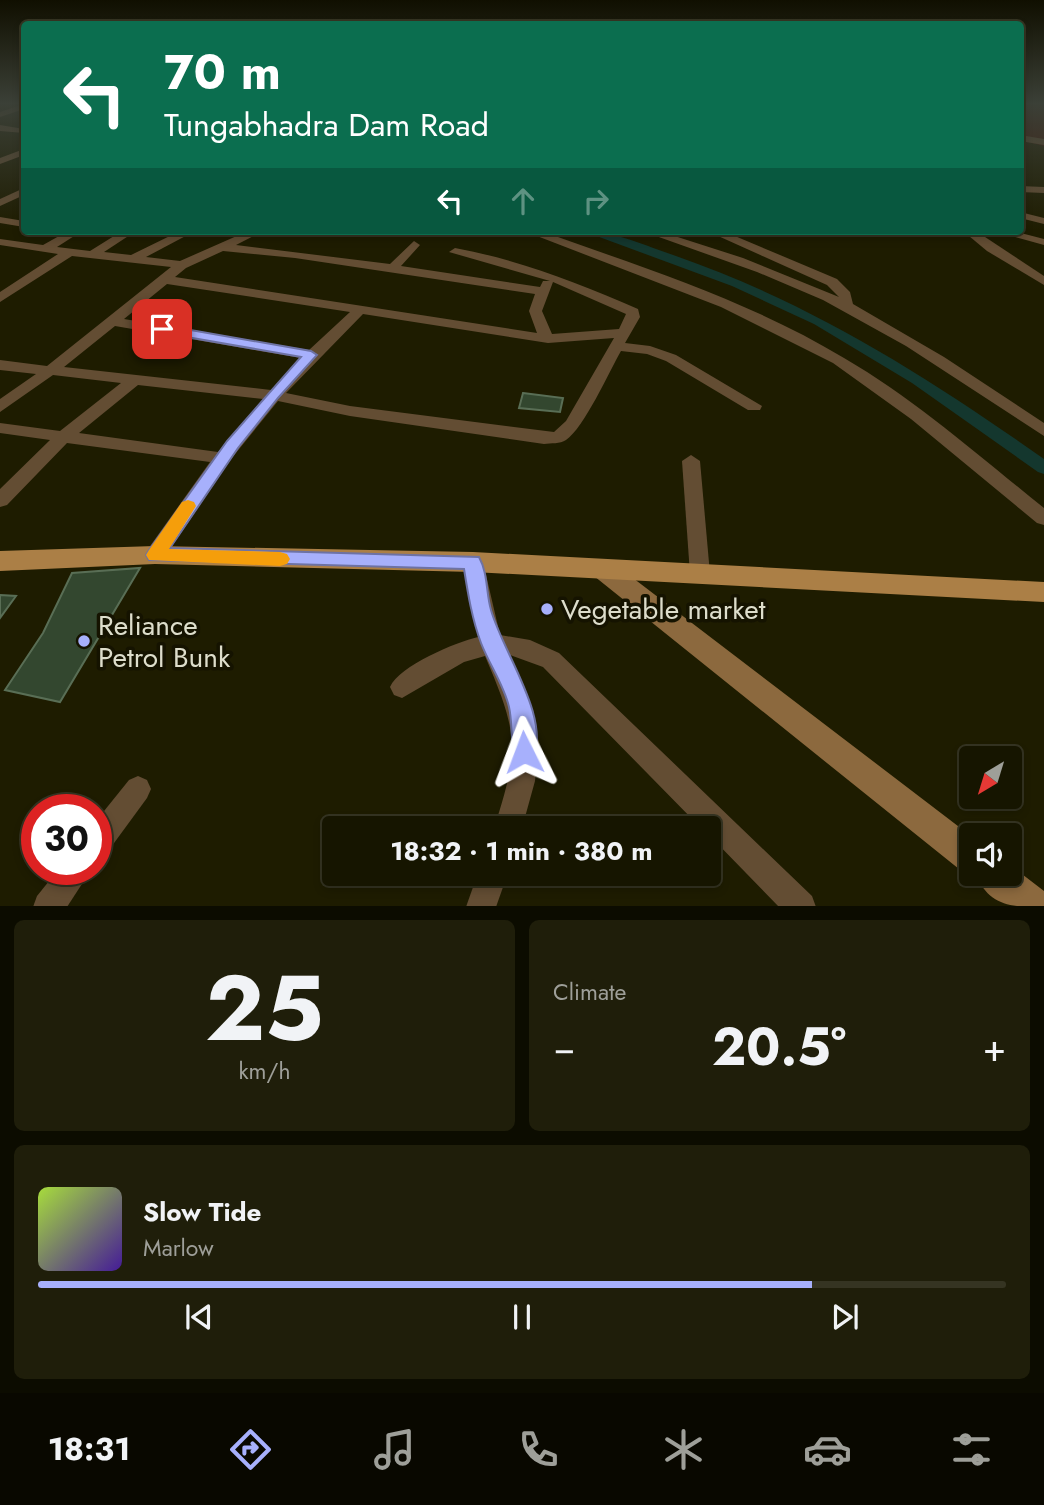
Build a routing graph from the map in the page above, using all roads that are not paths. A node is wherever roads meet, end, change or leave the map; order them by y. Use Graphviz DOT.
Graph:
graph roads {
  1 [pos="21,153"];
  2 [pos="0,161"];
  3 [pos="1024,189"];
  4 [pos="1044,190"];
  5 [pos="21,192"];
  6 [pos="0,203"];
  7 [pos="1024,216"];
  8 [pos="0,220"];
  9 [pos="1044,221"];
  10 [pos="21,225"];
  11 [pos="21,228"];
  12 [pos="69,235"];
  13 [pos="123,235"];
  14 [pos="181,235"];
  15 [pos="247,235"];
  16 [pos="541,235"];
  17 [pos="660,235"];
  18 [pos="722,235"];
  19 [pos="975,235"];
  20 [pos="1015,235"];
  21 [pos="0,241"];
  22 [pos="1044,242"];
  23 [pos="414,245"];
  24 [pos="218,247"];
  25 [pos="45,249"];
  26 [pos="71,251"];
  27 [pos="455,252"];
  28 [pos="94,253"];
  29 [pos="1001,254"];
  30 [pos="135,258"];
  31 [pos="181,265"];
  32 [pos="1044,265"];
  33 [pos="393,268"];
  34 [pos="552,277"];
  35 [pos="162,279"];
  36 [pos="1044,281"];
  37 [pos="543,291"];
  38 [pos="0,298"];
  39 [pos="846,306"];
  40 [pos="361,309"];
  41 [pos="113,321"];
  42 [pos="548,339"];
  43 [pos="619,339"];
  44 [pos="311,355"];
  45 [pos="0,365"];
  46 [pos="51,370"];
  47 [pos="135,380"];
  48 [pos="273,395"];
  49 [pos="754,406"];
  50 [pos="0,407"];
  51 [pos="0,428"];
  52 [pos="1044,431"];
  53 [pos="62,439"];
  54 [pos="222,458"];
  55 [pos="691,461"];
  56 [pos="0,500"];
  57 [pos="1044,518"];
  58 [pos="155,555"];
  59 [pos="0,561"];
  60 [pos="473,562"];
  61 [pos="603,569"];
  62 [pos="701,575"];
  63 [pos="1044,592"];
  64 [pos="491,643"];
  65 [pos="402,687"];
  66 [pos="138,789"];
  67 [pos="511,816"];
  68 [pos="112,823"];
  69 [pos="959,848"];
  70 [pos="64,885"];
  71 [pos="488,886"];
  72 [pos="1009,886"];
  73 [pos="48,906"];
  74 [pos="481,906"];
  75 [pos="802,906"];
  76 [pos="1034,906"];
  1 -- 2 [label="street"];
  3 -- 4 [label="street"];
  5 -- 6 [label="street"];
  7 -- 9 [label="street"];
  8 -- 10 [label="street"];
  11 -- 21 [label="street"];
  12 -- 25 [label="street"];
  13 -- 28 [label="street"];
  14 -- 30 [label="street"];
  15 -- 24 [label="street"];
  16 -- 57 [label="street"];
  17 -- 39 [label="street"];
  18 -- 39 [label="street"];
  19 -- 29 [label="street"];
  20 -- 22 [label="street"];
  21 -- 25 [label="street"];
  23 -- 33 [label="street"];
  24 -- 31 [label="street"];
  24 -- 33 [label="street"];
  25 -- 26 [label="street"];
  26 -- 28 [label="street"];
  26 -- 38 [label="street"];
  27 -- 34 [label="street"];
  28 -- 30 [label="street"];
  29 -- 32 [label="street"];
  29 -- 36 [label="street"];
  30 -- 31 [label="street"];
  31 -- 35 [label="street"];
  33 -- 37 [label="street"];
  34 -- 37 [label="street"];
  34 -- 43 [label="street"];
  35 -- 40 [label="street"];
  35 -- 41 [label="street"];
  37 -- 42 [label="street"];
  39 -- 52 [label="street"];
  40 -- 42 [label="street"];
  40 -- 44 [label="street"];
  41 -- 44 [label="street"];
  41 -- 46 [label="street"];
  42 -- 43 [label="street"];
  43 -- 48 [label="street"];
  43 -- 49 [label="street"];
  44 -- 48 [label="street"];
  45 -- 46 [label="street"];
  46 -- 47 [label="street"];
  46 -- 50 [label="street"];
  47 -- 48 [label="street"];
  47 -- 53 [label="street"];
  48 -- 54 [label="street"];
  51 -- 53 [label="street"];
  53 -- 54 [label="street"];
  53 -- 56 [label="street"];
  54 -- 58 [label="street"];
  55 -- 62 [label="street"];
  58 -- 59 [label="main road"];
  58 -- 60 [label="main road"];
  60 -- 61 [label="main road"];
  60 -- 64 [label="street"];
  61 -- 62 [label="main road"];
  61 -- 69 [label="street"];
  62 -- 63 [label="main road"];
  64 -- 65 [label="street"];
  64 -- 67 [label="street"];
  64 -- 75 [label="street"];
  66 -- 68 [label="street"];
  70 -- 73 [label="street"];
  71 -- 74 [label="street"];
  72 -- 76 [label="street"];
}
